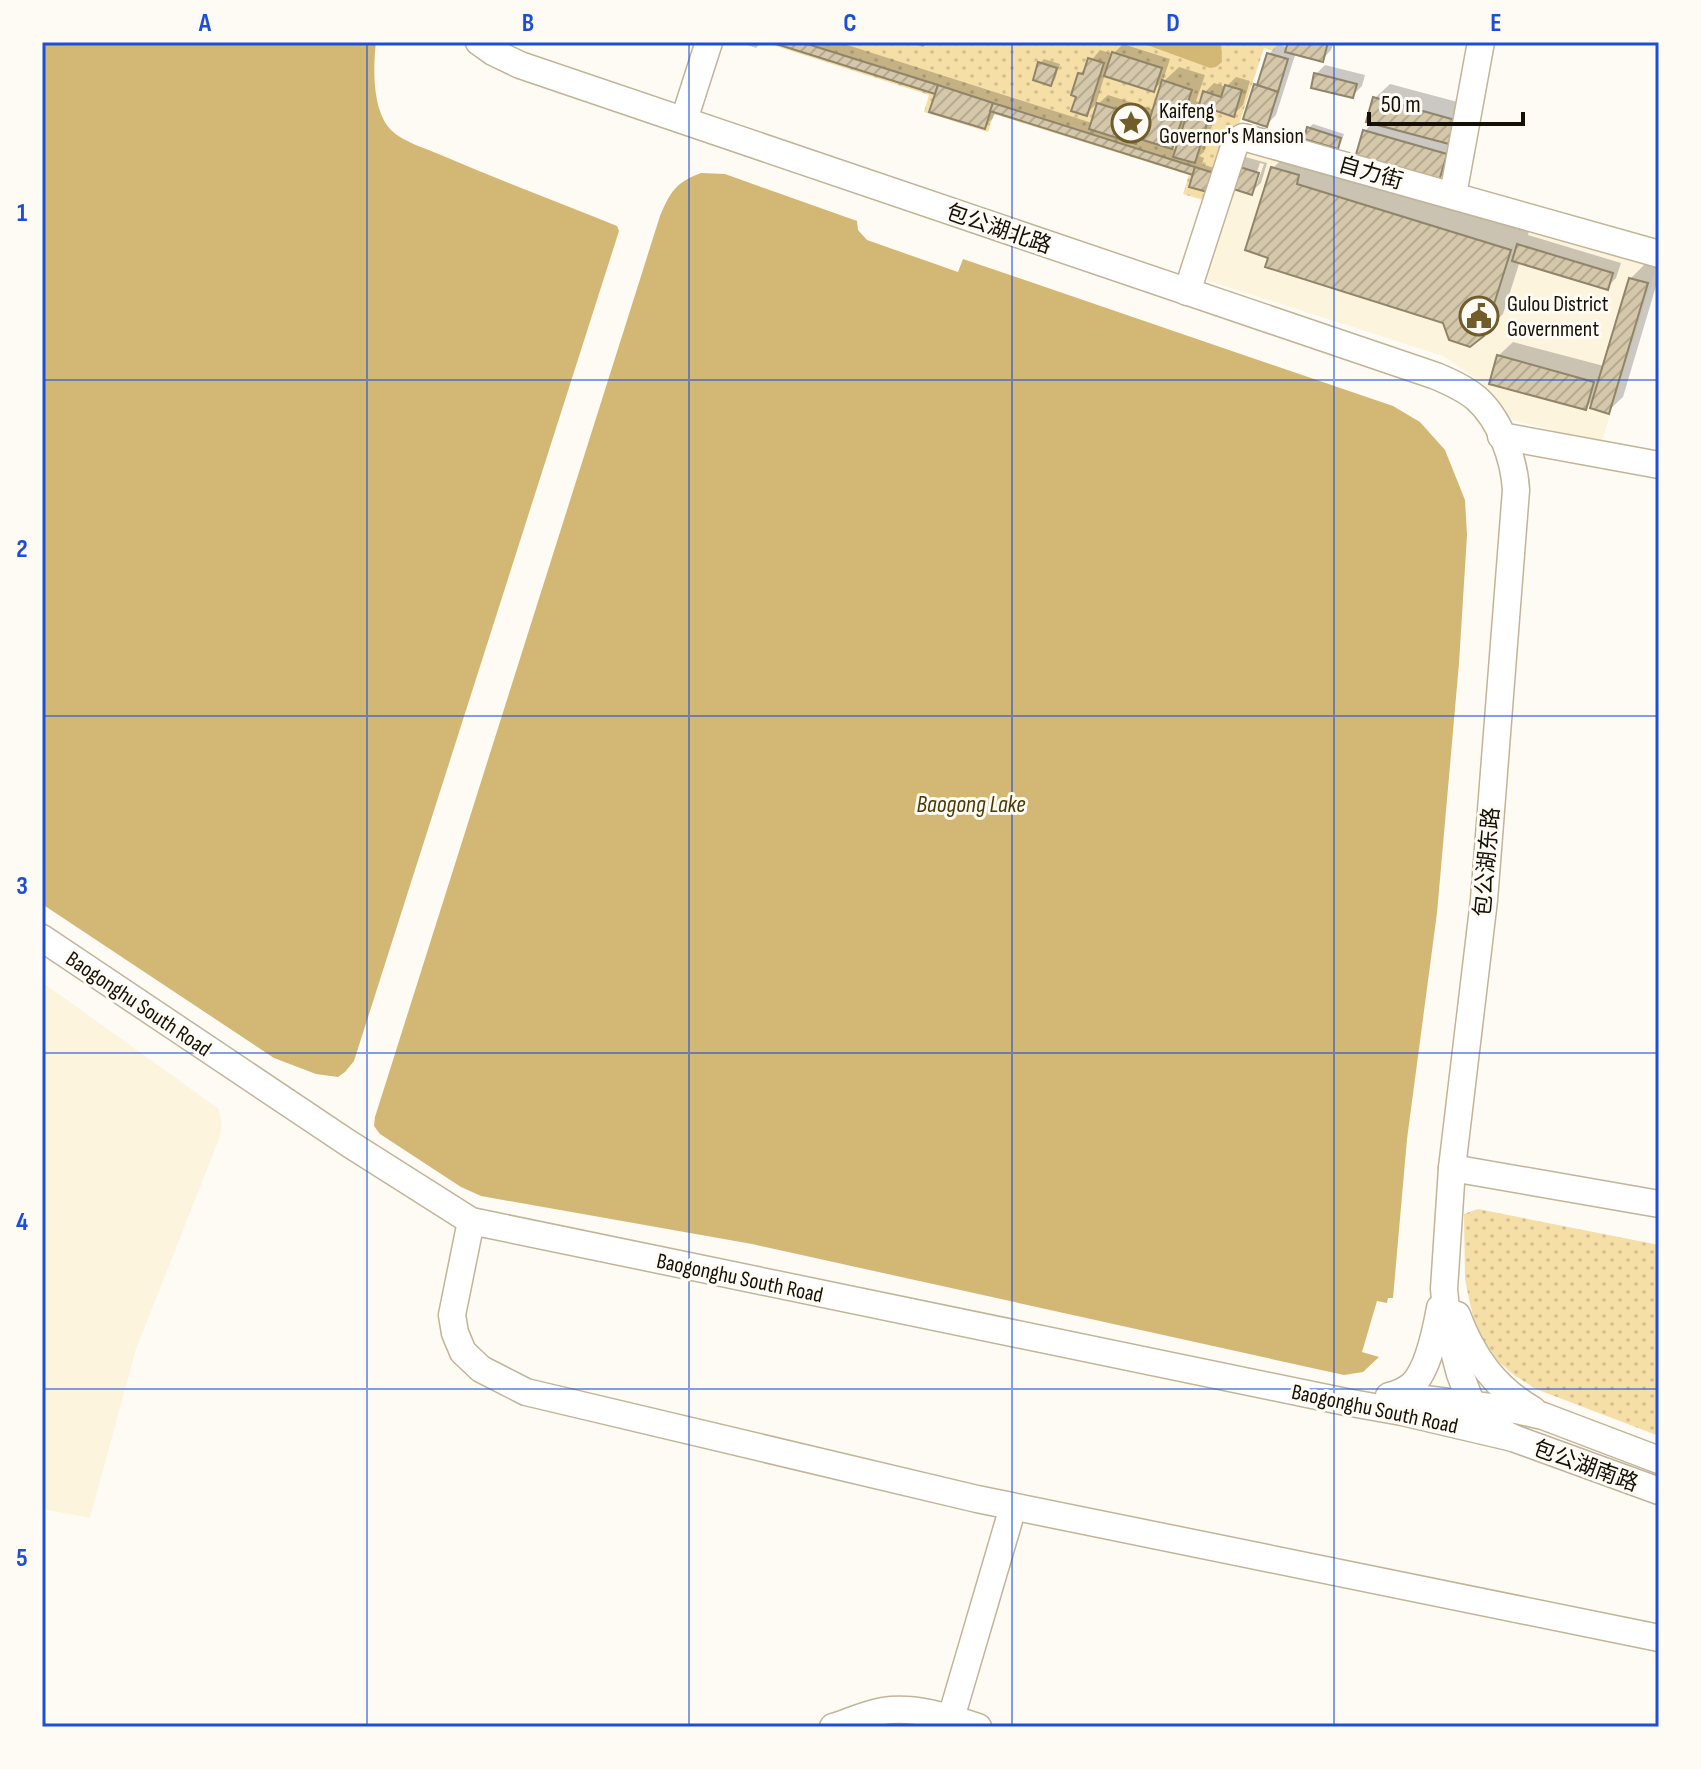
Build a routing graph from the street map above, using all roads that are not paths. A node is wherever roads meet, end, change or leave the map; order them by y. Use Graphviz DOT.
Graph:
graph roads {
  1 [pos="479,42"];
  2 [pos="709,42"];
  3 [pos="1481,42"];
  4 [pos="684,120"];
  5 [pos="1453,195"];
  6 [pos="1659,254"];
  7 [pos="1187,292"];
  8 [pos="1501,436"];
  9 [pos="1659,465"];
  10 [pos="42,938"];
  11 [pos="1452,1168"];
  12 [pos="1659,1204"];
  13 [pos="471,1221"];
  14 [pos="1448,1294"];
  15 [pos="1448,1328"];
  16 [pos="1428,1400"];
  17 [pos="1397,1404"];
  18 [pos="1472,1405"];
  19 [pos="1543,1416"];
  20 [pos="1513,1438"];
  21 [pos="1659,1460"];
  22 [pos="1659,1491"];
  23 [pos="1013,1507"];
  24 [pos="1659,1638"];
  25 [pos="951,1718"];
  26 [pos="833,1727"];
  27 [pos="978,1727"];
  1 -- 4 [label="street, 包公湖北路"];
  2 -- 4 [label="street"];
  3 -- 5 [label="street"];
  4 -- 7 [label="street, 包公湖北路"];
  5 -- 6 [label="street, 自力街"];
  5 -- 7 [label="street, 自力街"];
  7 -- 8 [label="street, 包公湖北路"];
  8 -- 9 [label="street"];
  8 -- 11 [label="street, 包公湖东路"];
  10 -- 13 [label="street, Baogonghu South Road"];
  11 -- 12 [label="street"];
  11 -- 14 [label="street, 包公湖东路"];
  13 -- 17 [label="street, Baogonghu South Road"];
  13 -- 23 [label="street"];
  14 -- 15 [label="street, 包公湖东路"];
  14 -- 17 [label="street, 包公湖东路"];
  14 -- 19 [label="street, 包公湖南路"];
  15 -- 16 [label="street"];
  15 -- 18 [label="street, 包公湖东路"];
  16 -- 17 [label="street, 包公湖南路"];
  16 -- 18 [label="street, 包公湖南路"];
  17 -- 20 [label="street, Baogonghu South Road"];
  18 -- 19 [label="street, 包公湖南路"];
  18 -- 20 [label="street, 包公湖东路"];
  19 -- 21 [label="street, 包公湖南路"];
  20 -- 22 [label="street, 包公湖南路"];
  23 -- 24 [label="street"];
  23 -- 25 [label="street"];
  25 -- 26 [label="street"];
  25 -- 27 [label="street"];
}
